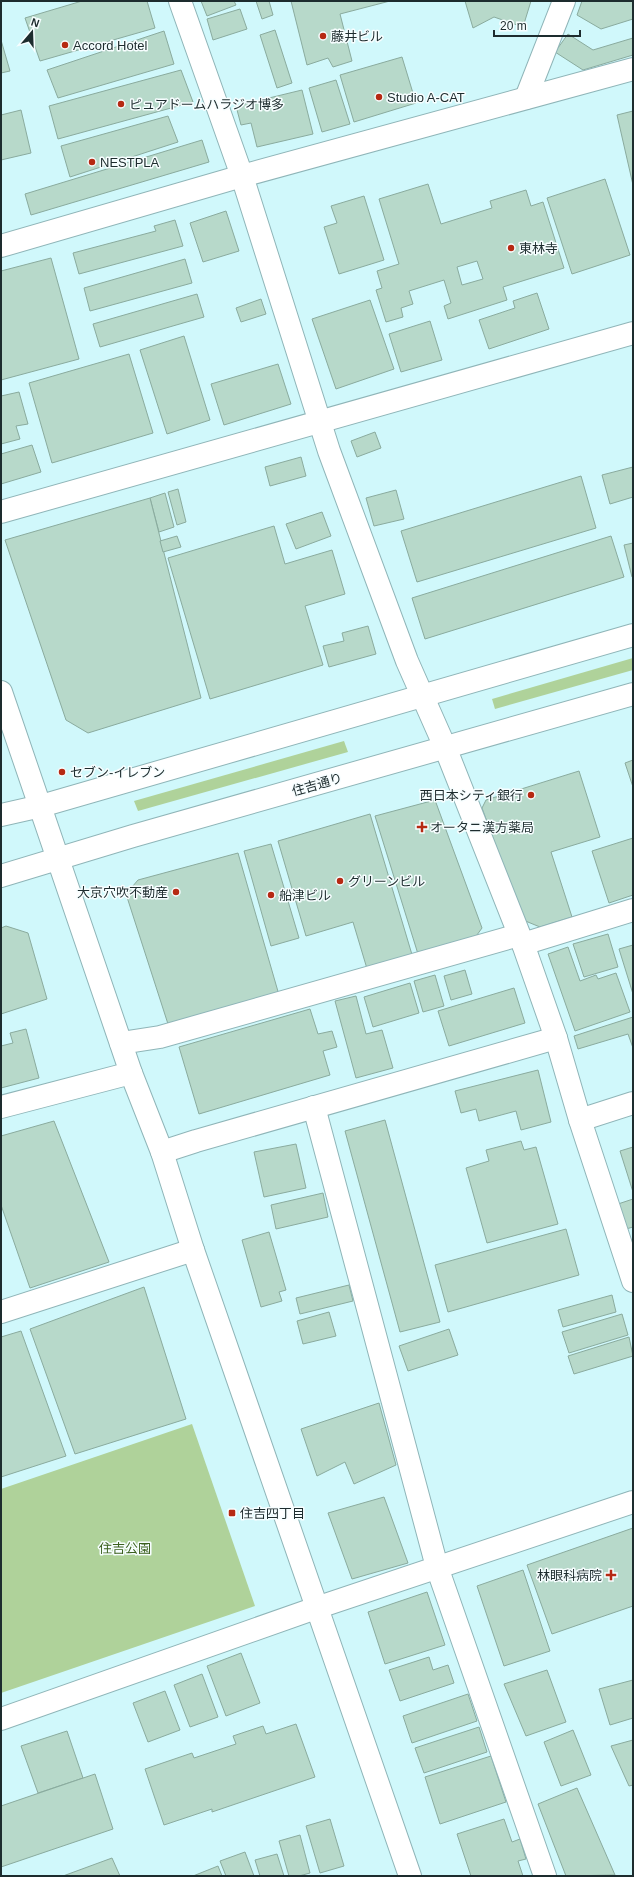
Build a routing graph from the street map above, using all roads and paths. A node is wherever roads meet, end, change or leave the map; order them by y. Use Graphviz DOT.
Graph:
graph roads {
  1 [pos="180,1"];
  2 [pos="564,1"];
  3 [pos="633,69"];
  4 [pos="526,98"];
  5 [pos="242,176"];
  6 [pos="1,246"];
  7 [pos="633,333"];
  8 [pos="321,422"];
  9 [pos="1,512"];
  10 [pos="633,635"];
  11 [pos="1,692"];
  12 [pos="633,694"];
  13 [pos="423,695"];
  14 [pos="445,747"];
  15 [pos="41,806"];
  16 [pos="1,815"];
  17 [pos="58,858"];
  18 [pos="1,876"];
  19 [pos="633,910"];
  20 [pos="521,940"];
  21 [pos="556,1038"];
  22 [pos="121,1043"];
  23 [pos="131,1073"];
  24 [pos="633,1104"];
  25 [pos="1,1107"];
  26 [pos="314,1107"];
  27 [pos="580,1120"];
  28 [pos="162,1152"];
  29 [pos="193,1250"];
  30 [pos="633,1281"];
  31 [pos="1,1312"];
  32 [pos="633,1502"];
  33 [pos="437,1567"];
  34 [pos="316,1608"];
  35 [pos="1,1719"];
  36 [pos="410,1876"];
  37 [pos="545,1876"];
  1 -- 5 [label="street"];
  2 -- 4 [label="street"];
  3 -- 4 [label="street"];
  4 -- 5 [label="street"];
  5 -- 6 [label="street"];
  5 -- 8 [label="street"];
  7 -- 8 [label="street"];
  8 -- 9 [label="street"];
  8 -- 13 [label="street"];
  10 -- 13 [label="street"];
  11 -- 15 [label="street"];
  12 -- 14 [label="street, 住吉通り"];
  13 -- 14 [label="street"];
  13 -- 15 [label="street"];
  14 -- 17 [label="street, 住吉通り"];
  14 -- 20 [label="street"];
  15 -- 16 [label="street"];
  15 -- 17 [label="street"];
  17 -- 18 [label="street, 住吉通り"];
  17 -- 22 [label="street"];
  19 -- 20 [label="street"];
  20 -- 21 [label="street"];
  20 -- 22 [label="street"];
  21 -- 26 [label="street"];
  21 -- 27 [label="street"];
  22 -- 23 [label="street"];
  23 -- 25 [label="street"];
  23 -- 28 [label="street"];
  24 -- 27 [label="street"];
  26 -- 28 [label="street"];
  26 -- 33 [label="street"];
  27 -- 30 [label="street"];
  28 -- 29 [label="street"];
  29 -- 31 [label="street"];
  29 -- 34 [label="street"];
  32 -- 33 [label="street"];
  33 -- 34 [label="street"];
  33 -- 37 [label="street"];
  34 -- 35 [label="street"];
  34 -- 36 [label="street"];
}
